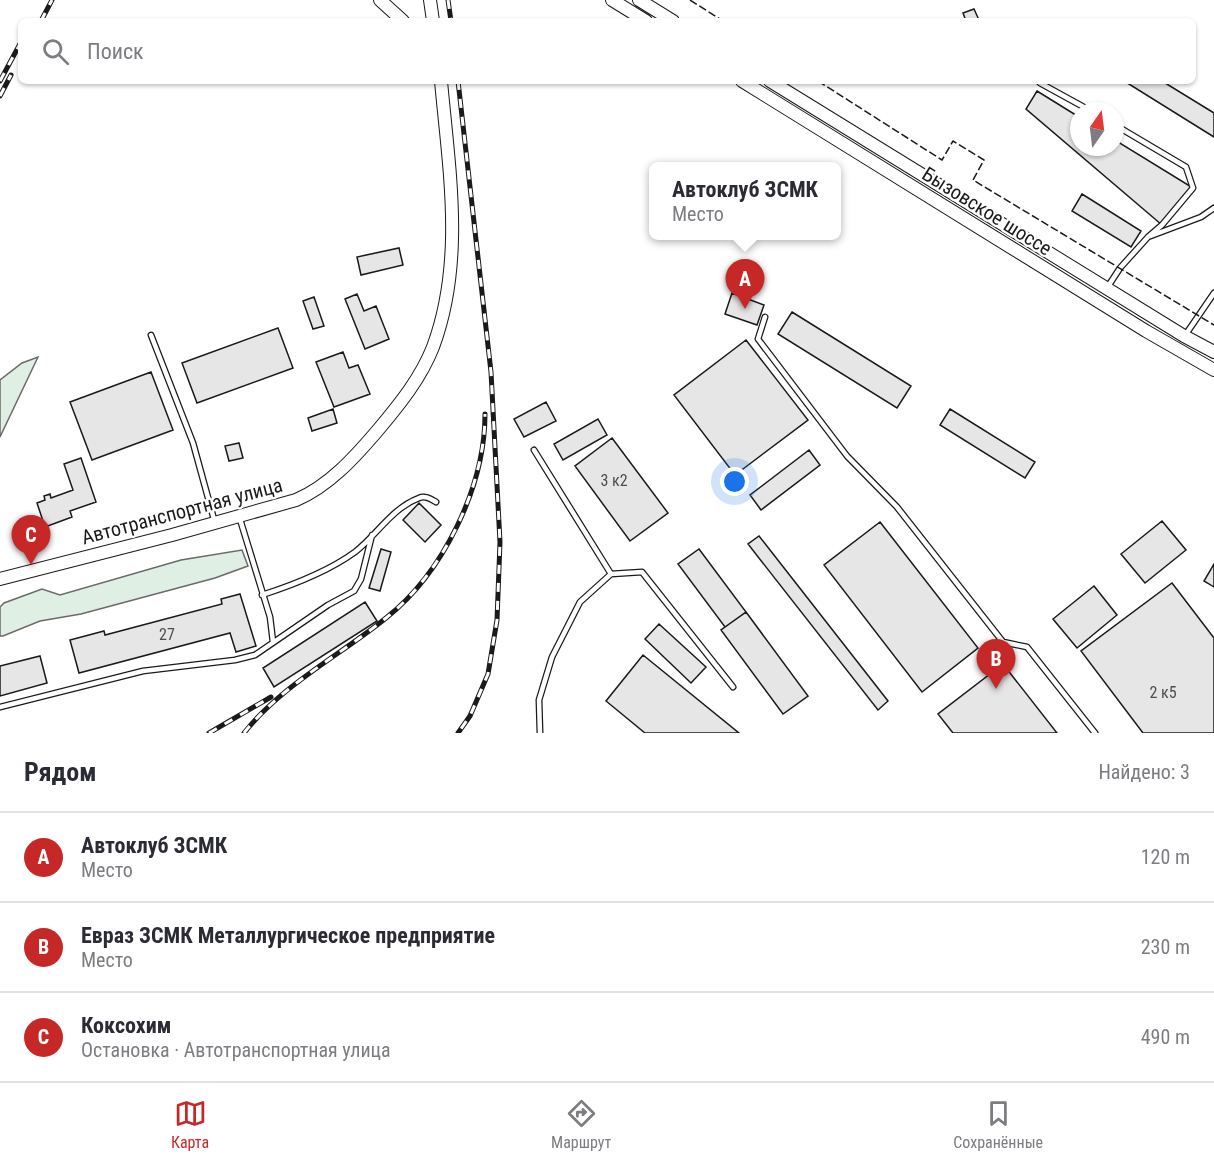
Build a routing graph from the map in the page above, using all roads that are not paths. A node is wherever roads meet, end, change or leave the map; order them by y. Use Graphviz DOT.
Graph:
graph roads {
  1 [pos="380,0"];
  2 [pos="430,0"];
  3 [pos="612,0"];
  4 [pos="639,0"];
  5 [pos="400,18"];
  6 [pos="433,18"];
  7 [pos="641,18"];
  8 [pos="668,18"];
  9 [pos="441,84"];
  10 [pos="747,84"];
  11 [pos="775,84"];
  12 [pos="1042,84"];
  13 [pos="1075,102"];
  14 [pos="1124,130"];
  15 [pos="1214,208"];
  16 [pos="1148,237"];
  17 [pos="1107,288"];
  18 [pos="1214,293"];
  19 [pos="765,317"];
  20 [pos="151,335"];
  21 [pos="1184,336"];
  22 [pos="1214,352"];
  23 [pos="1214,370"];
  24 [pos="534,450"];
  25 [pos="436,502"];
  26 [pos="239,516"];
  27 [pos="215,523"];
  28 [pos="372,535"];
  29 [pos="611,574"];
  30 [pos="0,579"];
  31 [pos="262,595"];
  32 [pos="273,642"];
  33 [pos="733,687"];
  34 [pos="0,707"];
  35 [pos="540,733"];
  36 [pos="1095,733"];
  1 -- 5 [label="main road"];
  2 -- 6 [label="main road"];
  3 -- 7 [label="main road"];
  4 -- 8 [label="main road"];
  9 -- 26 [label="main road, Автотранспортная улица"];
  10 -- 23 [label="main road, Бызовское шоссе"];
  11 -- 17 [label="main road, Бызовское шоссе"];
  12 -- 13 [label="lane"];
  14 -- 16 [label="lane"];
  15 -- 16 [label="lane"];
  16 -- 17 [label="lane"];
  17 -- 21 [label="main road, Бызовское шоссе"];
  18 -- 21 [label="lane"];
  19 -- 36 [label="lane"];
  20 -- 27 [label="lane"];
  21 -- 22 [label="main road, Бызовское шоссе"];
  24 -- 29 [label="lane"];
  25 -- 28 [label="lane"];
  26 -- 27 [label="main road, Автотранспортная улица"];
  26 -- 31 [label="lane"];
  27 -- 30 [label="main road, Автотранспортная улица"];
  28 -- 31 [label="lane"];
  28 -- 32 [label="lane"];
  29 -- 33 [label="lane"];
  29 -- 35 [label="lane"];
  31 -- 32 [label="lane"];
  32 -- 34 [label="lane"];
}
